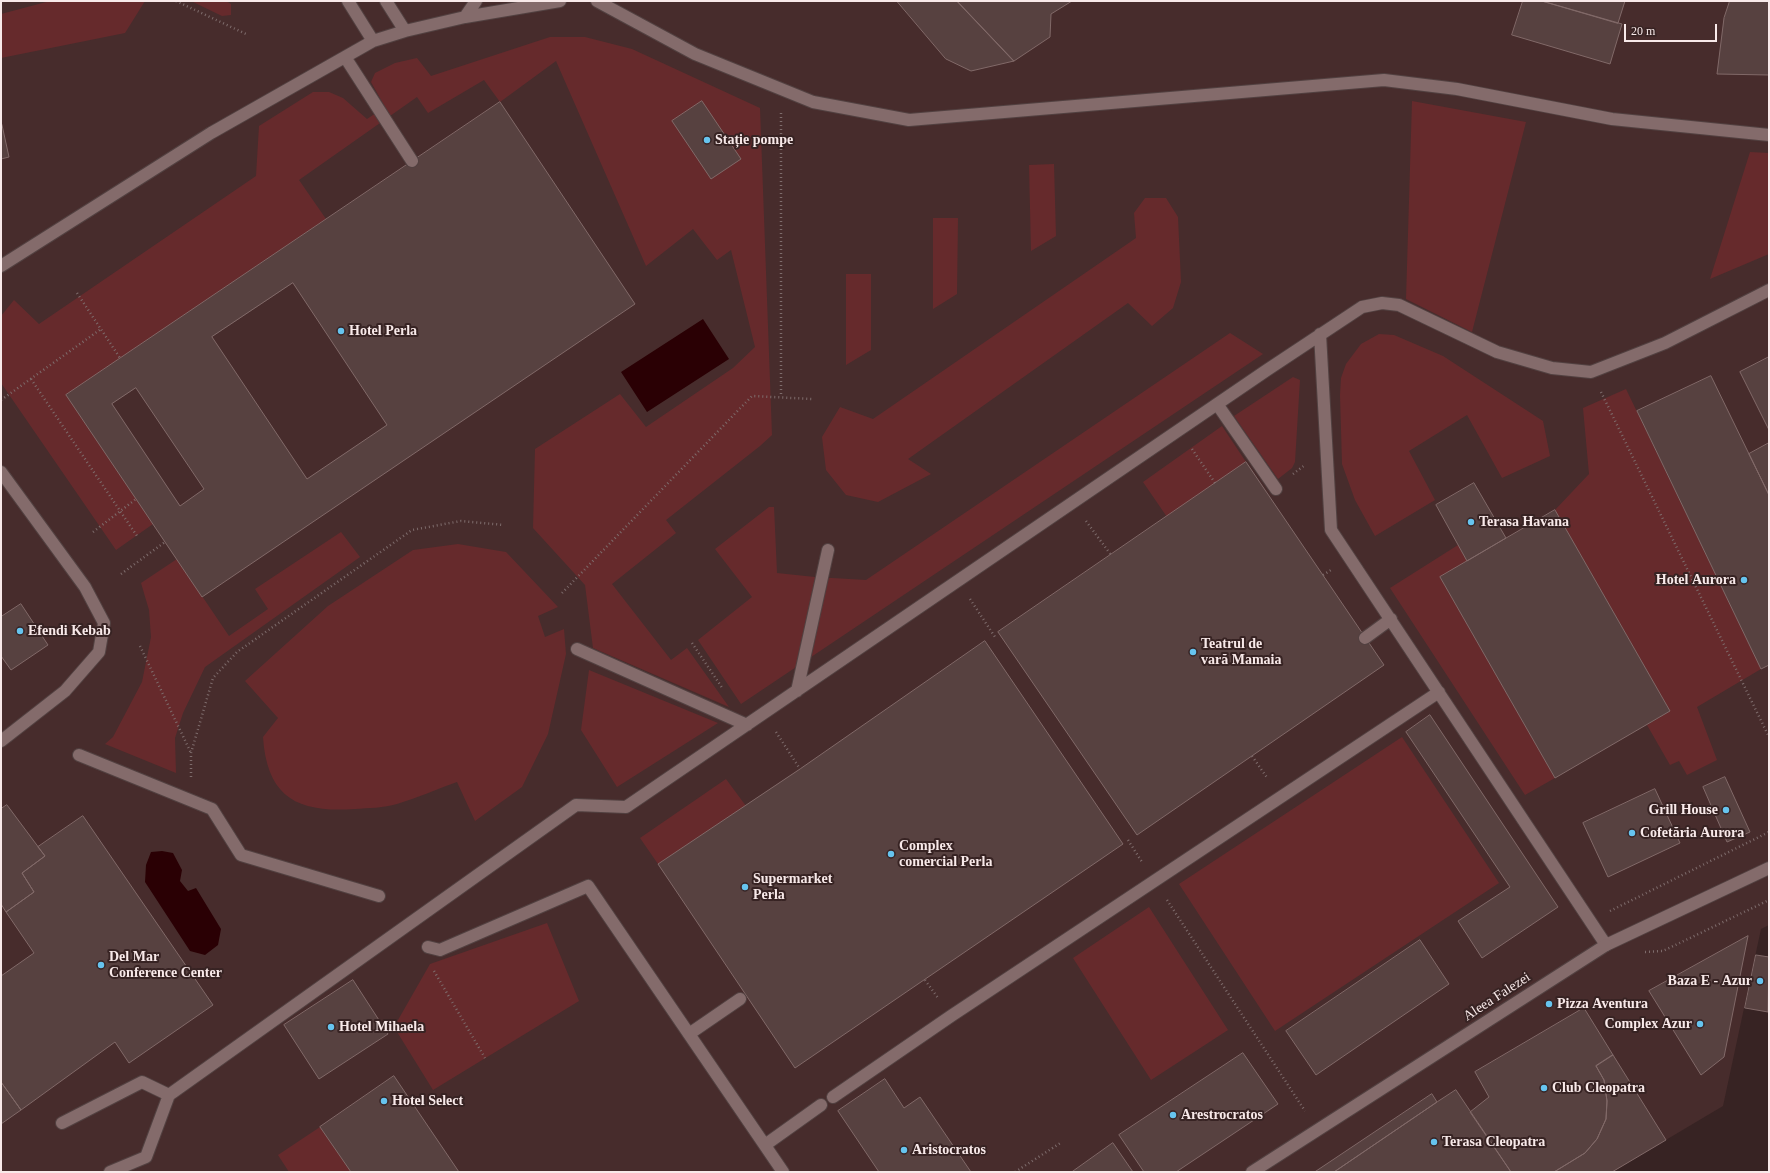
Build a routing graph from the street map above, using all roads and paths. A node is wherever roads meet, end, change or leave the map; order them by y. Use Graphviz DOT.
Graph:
graph roads {
  1 [pos="176,1"];
  2 [pos="348,1"];
  3 [pos="386,1"];
  4 [pos="476,1"];
  5 [pos="560,1"];
  6 [pos="597,1"];
  7 [pos="465,17"];
  8 [pos="405,31"];
  9 [pos="246,34"];
  10 [pos="373,41"];
  11 [pos="345,57"];
  12 [pos="781,89"];
  13 [pos="1769,135"];
  14 [pos="412,161"];
  15 [pos="1,266"];
  16 [pos="1769,290"];
  17 [pos="77,293"];
  18 [pos="101,329"];
  19 [pos="1320,334"];
  20 [pos="120,358"];
  21 [pos="1591,372"];
  22 [pos="32,379"];
  23 [pos="781,397"];
  24 [pos="812,399"];
  25 [pos="1,400"];
  26 [pos="1217,404"];
  27 [pos="1179,430"];
  28 [pos="1327,446"];
  29 [pos="1,472"];
  30 [pos="1215,483"];
  31 [pos="1276,489"];
  32 [pos="136,499"];
  33 [pos="1074,502"];
  34 [pos="120,511"];
  35 [pos="504,525"];
  36 [pos="93,532"];
  37 [pos="137,536"];
  38 [pos="165,542"];
  39 [pos="828,550"];
  40 [pos="1111,555"];
  41 [pos="1330,570"];
  42 [pos="121,574"];
  43 [pos="1323,575"];
  44 [pos="958,581"];
  45 [pos="562,593"];
  46 [pos="1391,619"];
  47 [pos="995,637"];
  48 [pos="1365,638"];
  49 [pos="692,644"];
  50 [pos="140,646"];
  51 [pos="578,649"];
  52 [pos="797,691"];
  53 [pos="1439,692"];
  54 [pos="726,693"];
  55 [pos="763,714"];
  56 [pos="747,725"];
  57 [pos="1769,737"];
  58 [pos="1,741"];
  59 [pos="191,753"];
  60 [pos="79,755"];
  61 [pos="1252,756"];
  62 [pos="1260,768"];
  63 [pos="800,769"];
  64 [pos="190,800"];
  65 [pos="1769,832"];
  66 [pos="1128,840"];
  67 [pos="1137,854"];
  68 [pos="1769,868"];
  69 [pos="379,896"];
  70 [pos="1165,897"];
  71 [pos="1590,920"];
  72 [pos="1606,945"];
  73 [pos="428,947"];
  74 [pos="430,964"];
  75 [pos="925,980"];
  76 [pos="934,992"];
  77 [pos="740,1000"];
  78 [pos="689,1034"];
  79 [pos="485,1058"];
  80 [pos="169,1095"];
  81 [pos="833,1097"];
  82 [pos="821,1105"];
  83 [pos="62,1123"];
  84 [pos="1317,1130"];
  85 [pos="1062,1142"];
  86 [pos="765,1145"];
  87 [pos="110,1172"];
  88 [pos="783,1172"];
  89 [pos="1015,1172"];
  90 [pos="1252,1172"];
  1 -- 9 [label="path"];
  2 -- 10 [label="street"];
  3 -- 8 [label="street"];
  4 -- 7 [label="street"];
  5 -- 7 [label="street"];
  6 -- 12 [label="street"];
  7 -- 8 [label="street"];
  8 -- 10 [label="street"];
  10 -- 11 [label="street"];
  11 -- 14 [label="street"];
  11 -- 15 [label="street"];
  12 -- 13 [label="street"];
  12 -- 23 [label="path"];
  16 -- 21 [label="street"];
  17 -- 18 [label="path"];
  18 -- 20 [label="path"];
  18 -- 22 [label="path"];
  19 -- 21 [label="street"];
  19 -- 26 [label="street"];
  19 -- 28 [label="street"];
  21 -- 57 [label="path"];
  22 -- 25 [label="path"];
  22 -- 34 [label="path"];
  23 -- 24 [label="path"];
  23 -- 45 [label="path"];
  26 -- 27 [label="street"];
  26 -- 31 [label="street"];
  27 -- 30 [label="path"];
  27 -- 33 [label="street"];
  28 -- 31 [label="path"];
  28 -- 46 [label="street"];
  29 -- 58 [label="street"];
  32 -- 34 [label="path"];
  33 -- 40 [label="path"];
  33 -- 44 [label="street"];
  34 -- 36 [label="path"];
  34 -- 37 [label="path"];
  35 -- 59 [label="path"];
  38 -- 42 [label="path"];
  39 -- 52 [label="street"];
  41 -- 43 [label="path"];
  44 -- 47 [label="path"];
  44 -- 52 [label="street"];
  46 -- 48 [label="street"];
  46 -- 53 [label="street"];
  49 -- 54 [label="path"];
  50 -- 59 [label="path"];
  51 -- 56 [label="street"];
  52 -- 55 [label="street"];
  53 -- 71 [label="street"];
  53 -- 81 [label="street"];
  55 -- 56 [label="street"];
  55 -- 63 [label="path"];
  56 -- 80 [label="street"];
  59 -- 64 [label="path"];
  60 -- 64 [label="street"];
  61 -- 62 [label="path"];
  64 -- 69 [label="street"];
  65 -- 71 [label="path"];
  66 -- 67 [label="path"];
  68 -- 72 [label="street, Aleea Falezei"];
  70 -- 84 [label="path"];
  71 -- 72 [label="street"];
  72 -- 84 [label="street, Aleea Falezei"];
  73 -- 78 [label="street"];
  74 -- 79 [label="path"];
  75 -- 76 [label="path"];
  77 -- 78 [label="street"];
  78 -- 86 [label="street"];
  80 -- 83 [label="street"];
  80 -- 87 [label="street"];
  82 -- 86 [label="street"];
  84 -- 90 [label="street, Aleea Falezei"];
  85 -- 89 [label="path"];
  86 -- 88 [label="street"];
}
